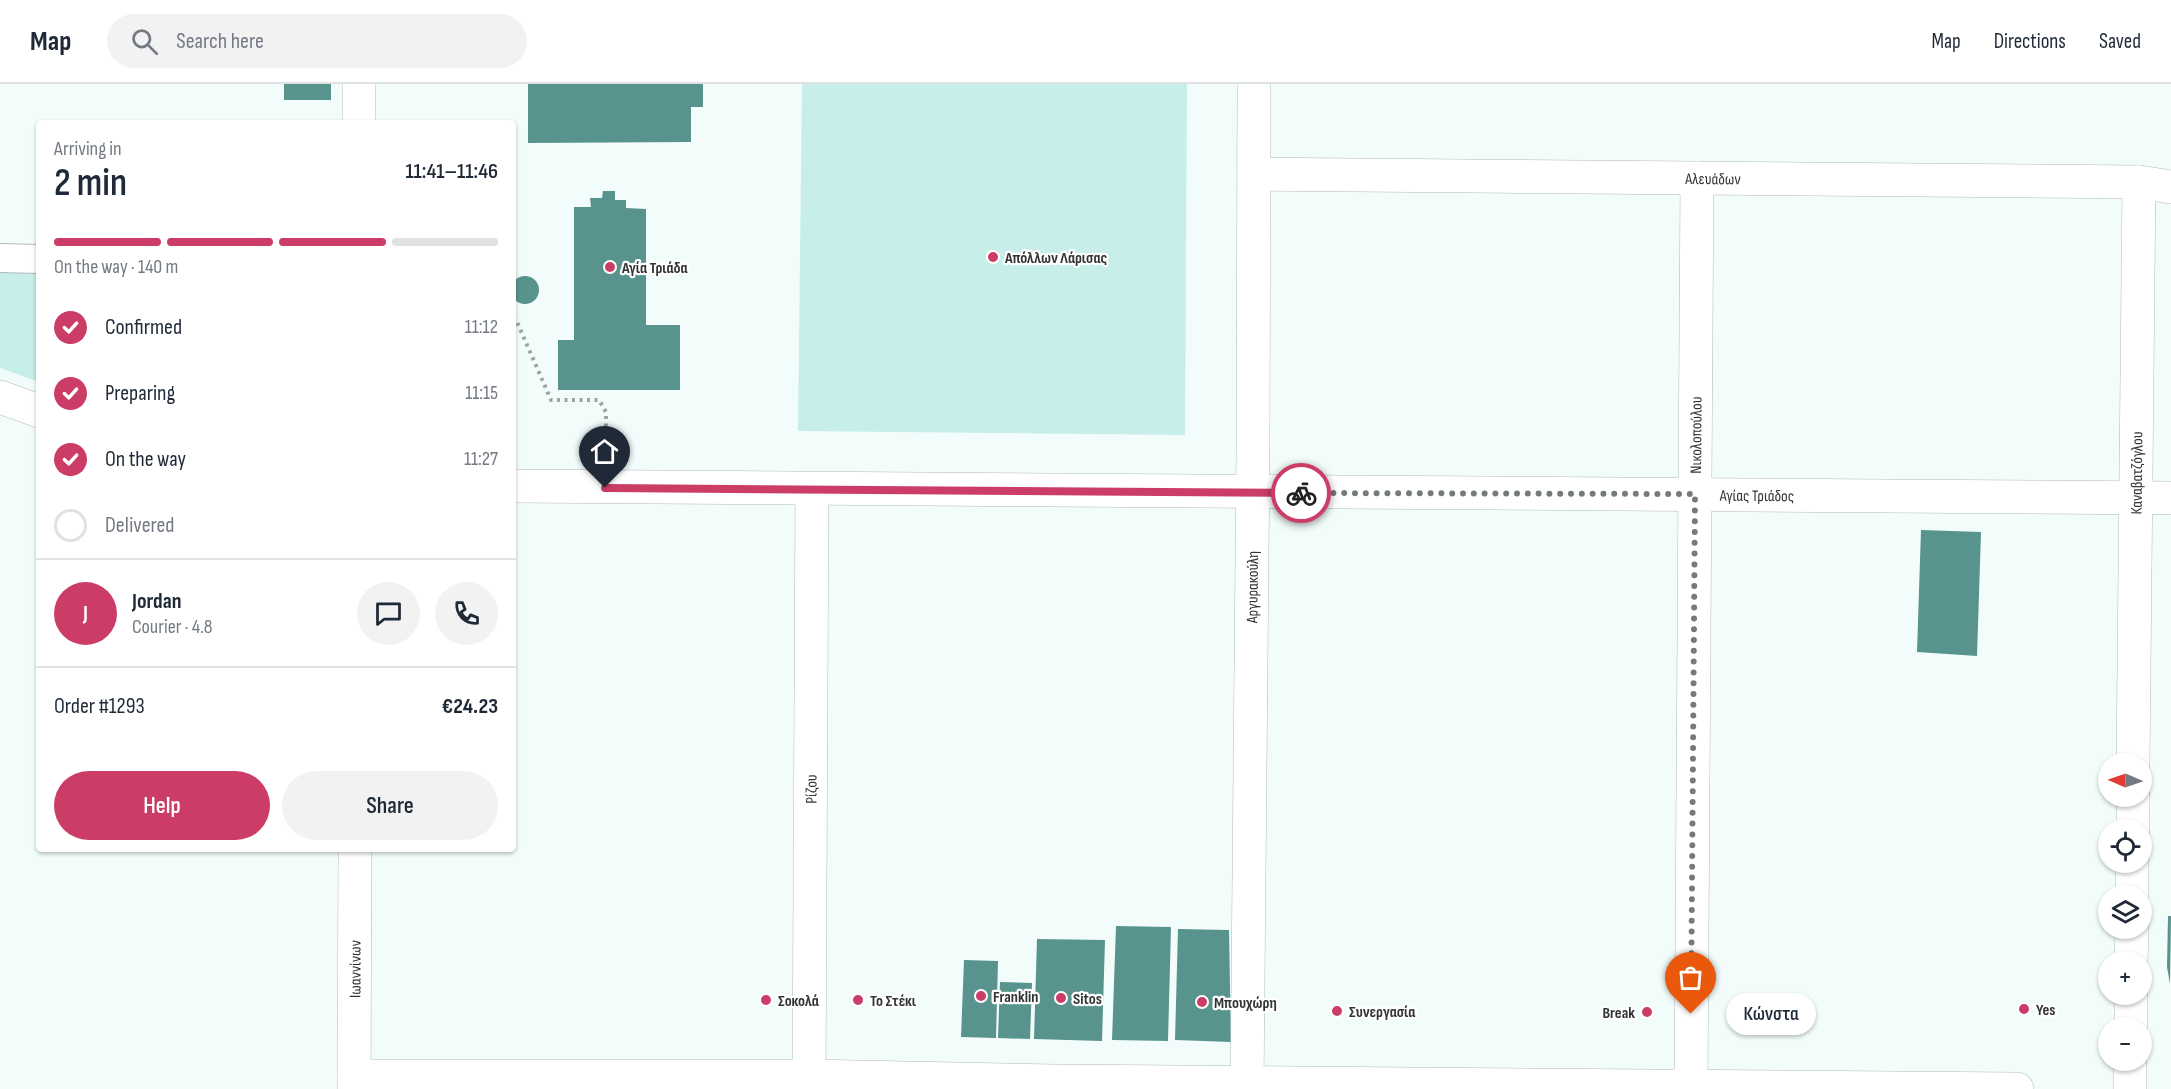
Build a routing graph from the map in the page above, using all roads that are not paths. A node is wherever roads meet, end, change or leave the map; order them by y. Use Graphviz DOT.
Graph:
graph roads {
  1 [pos="359,84"];
  2 [pos="1254,84"];
  3 [pos="359,120"];
  4 [pos="1254,174"];
  5 [pos="1697,177"];
  6 [pos="2139,182"];
  7 [pos="2171,187"];
  8 [pos="0,258"];
  9 [pos="36,259"];
  10 [pos="0,397"];
  11 [pos="36,410"];
  12 [pos="516,486"];
  13 [pos="812,490"];
  14 [pos="1252,492"];
  15 [pos="1695,494"];
  16 [pos="2136,498"];
  17 [pos="2171,498"];
  18 [pos="2133,753"];
  19 [pos="355,852"];
  20 [pos="2130,1071"];
  21 [pos="354,1082"];
  22 [pos="809,1083"];
  23 [pos="1247,1085"];
  24 [pos="1691,1087"];
  25 [pos="2017,1089"];
  26 [pos="2130,1089"];
  1 -- 3 [label="street"];
  2 -- 4 [label="street, Αργυρακούλη"];
  4 -- 5 [label="street, Αλευάδων"];
  4 -- 14 [label="street, Αργυρακούλη"];
  5 -- 6 [label="street, Αλευάδων"];
  5 -- 15 [label="street, Νικολοπούλου"];
  6 -- 7 [label="street, Αλευάδων"];
  6 -- 16 [label="street, Καναβατζόγλου"];
  8 -- 9 [label="street"];
  10 -- 11 [label="street"];
  12 -- 13 [label="street, Αγίας Τριάδος"];
  13 -- 14 [label="street, Αγίας Τριάδος"];
  13 -- 22 [label="street, Ρίζου"];
  14 -- 15 [label="street, Αγίας Τριάδος"];
  14 -- 23 [label="street, Αργυρακούλη"];
  15 -- 16 [label="street, Αγίας Τριάδος"];
  15 -- 24 [label="street, Νικολοπούλου"];
  16 -- 17 [label="street, Αγίας Τριάδος"];
  16 -- 18 [label="street, Καναβατζόγλου"];
  19 -- 21 [label="street, Ιωαννίνων"];
  20 -- 26 [label="street"];
  21 -- 22 [label="street"];
  22 -- 23 [label="street"];
  23 -- 24 [label="street"];
  24 -- 25 [label="street"];
}
